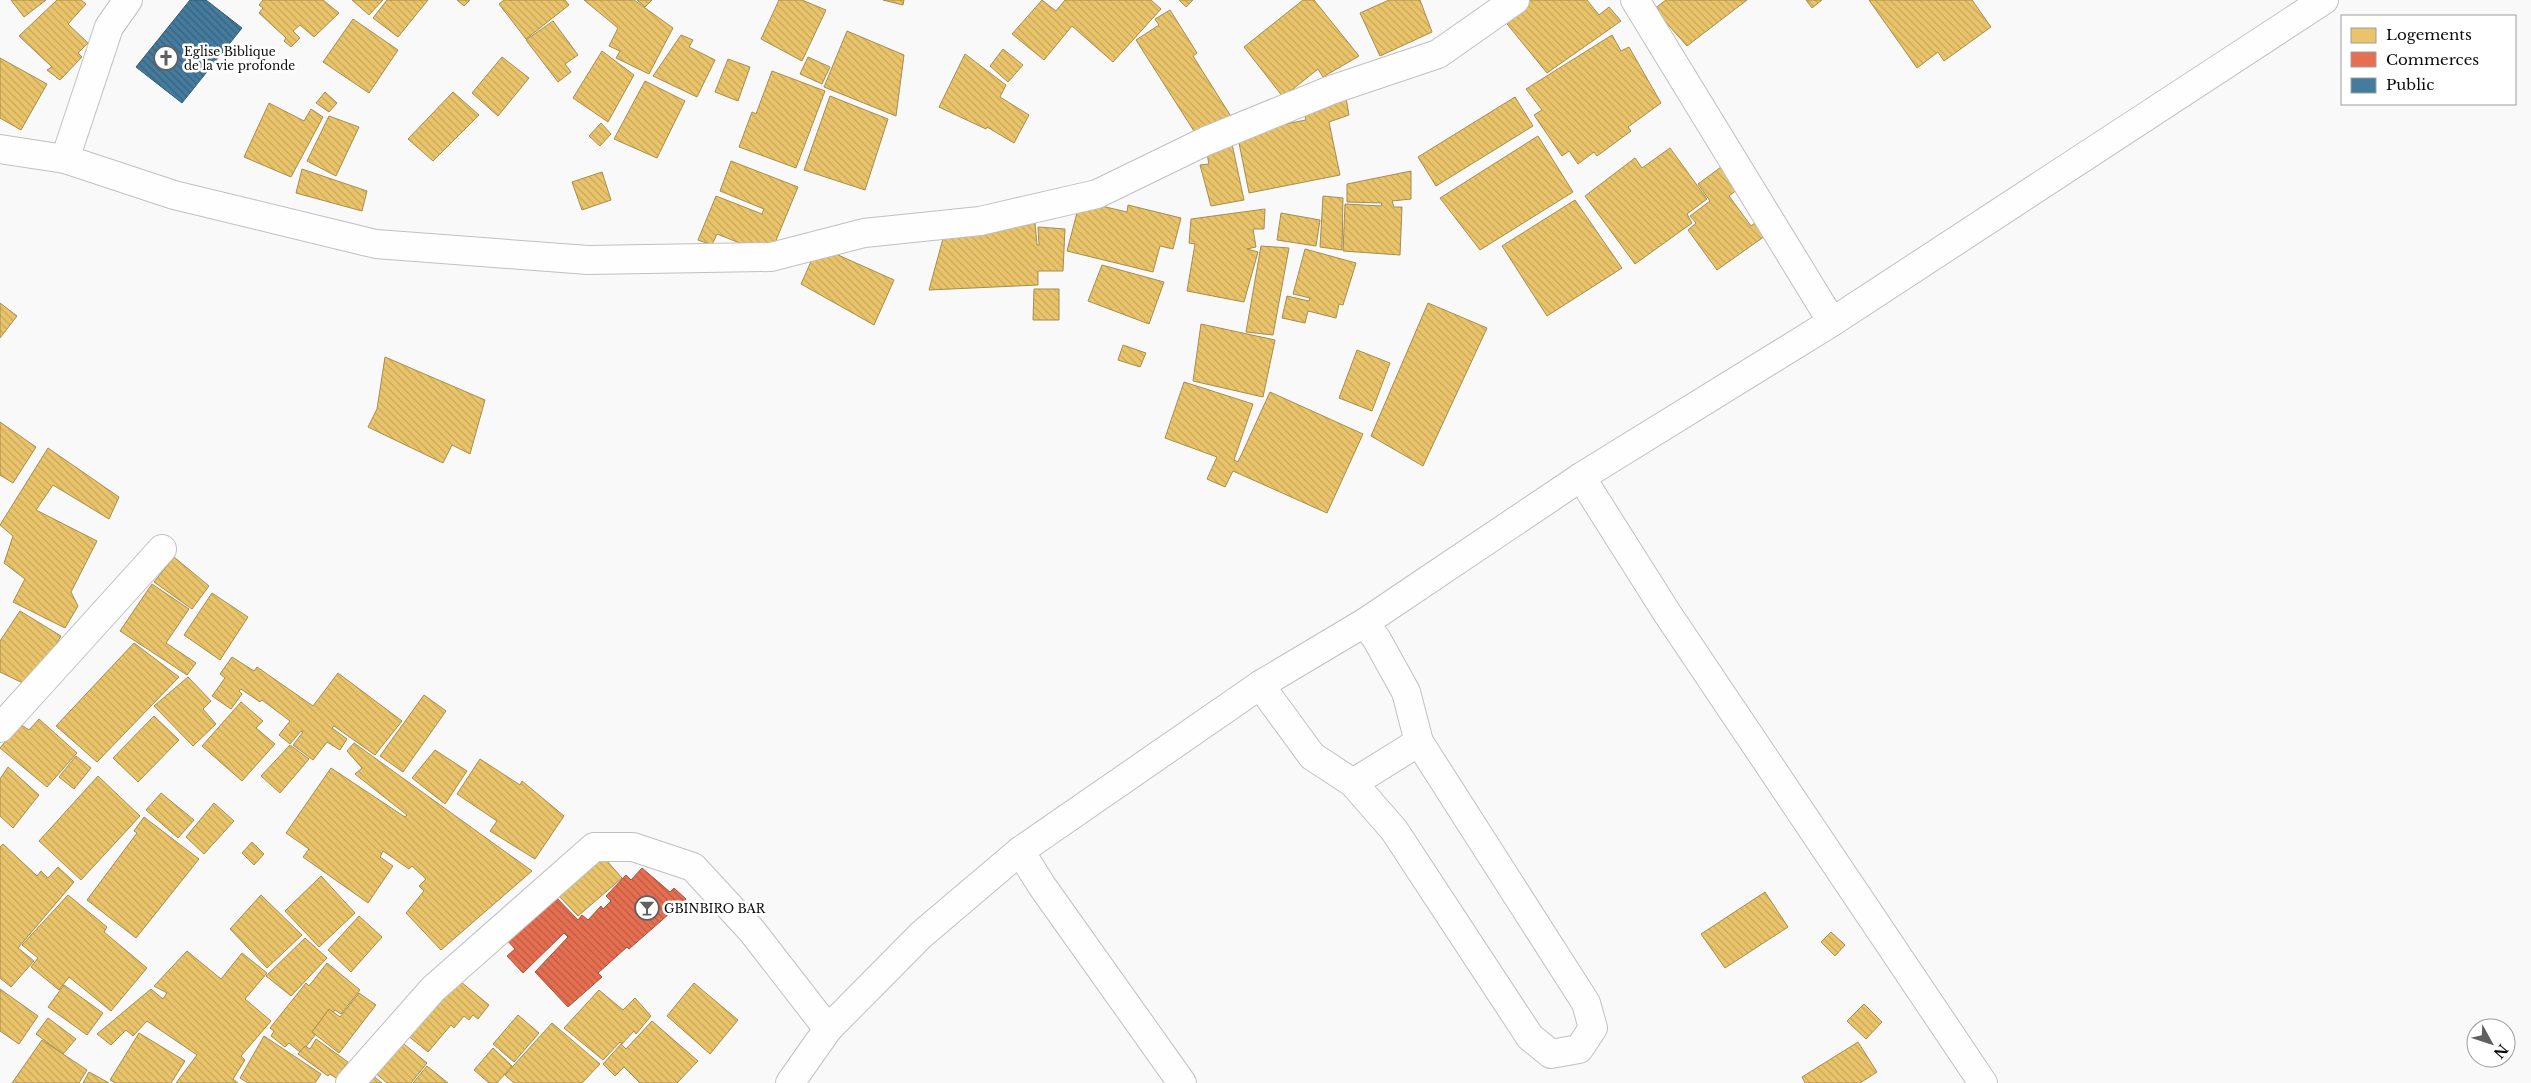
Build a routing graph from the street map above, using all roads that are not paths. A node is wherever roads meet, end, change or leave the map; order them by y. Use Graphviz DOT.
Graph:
graph roads {
  1 [pos="128,0"];
  2 [pos="1514,0"];
  3 [pos="1635,0"];
  4 [pos="2324,0"];
  5 [pos="0,149"];
  6 [pos="65,160"];
  7 [pos="1832,322"];
  8 [pos="1581,478"];
  9 [pos="162,549"];
  10 [pos="1364,623"];
  11 [pos="1260,685"];
  12 [pos="0,728"];
  13 [pos="1419,742"];
  14 [pos="1353,783"];
  15 [pos="1020,851"];
  16 [pos="828,1029"];
  17 [pos="350,1083"];
  18 [pos="790,1083"];
  19 [pos="1182,1083"];
  20 [pos="1983,1083"];
  1 -- 6 [label="street"];
  2 -- 6 [label="street"];
  3 -- 7 [label="street"];
  4 -- 7 [label="street"];
  5 -- 6 [label="street"];
  7 -- 8 [label="street"];
  8 -- 10 [label="street"];
  8 -- 20 [label="street"];
  9 -- 12 [label="street"];
  10 -- 11 [label="street"];
  10 -- 13 [label="street"];
  11 -- 14 [label="street"];
  11 -- 15 [label="street"];
  13 -- 14 [label="street"];
  13 -- 14 [label="street"];
  15 -- 16 [label="street"];
  15 -- 19 [label="street"];
  16 -- 17 [label="street"];
  16 -- 18 [label="street"];
}
